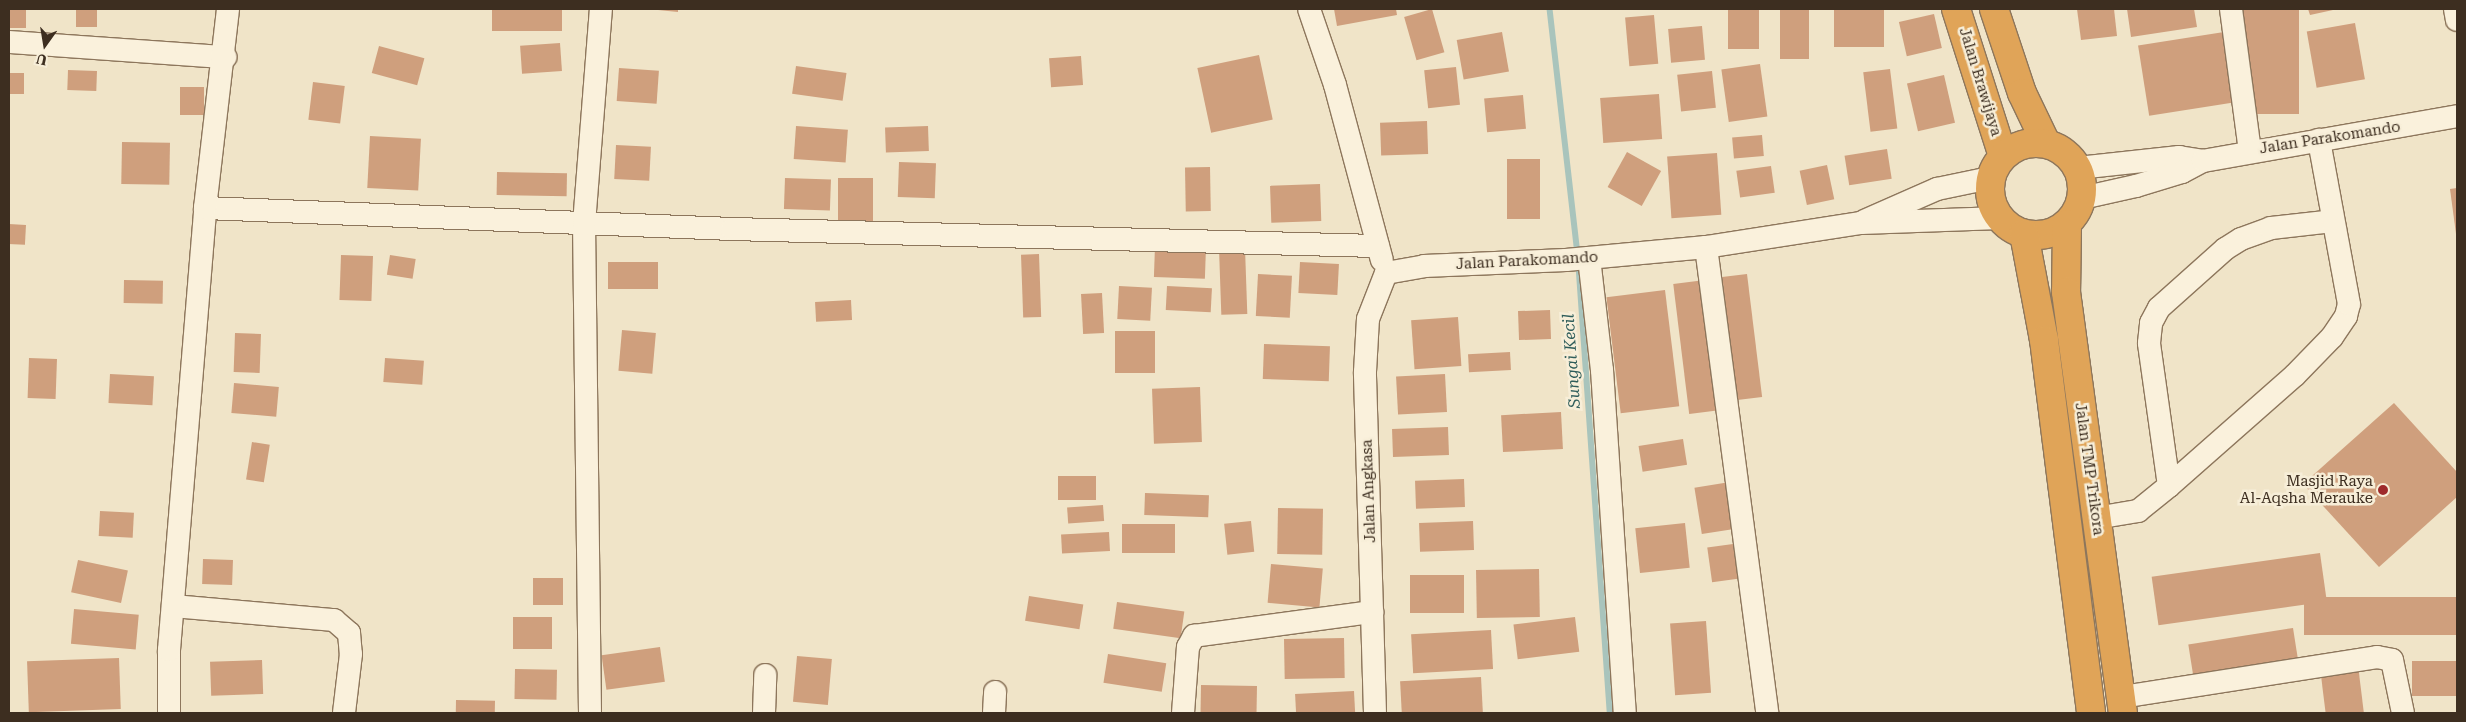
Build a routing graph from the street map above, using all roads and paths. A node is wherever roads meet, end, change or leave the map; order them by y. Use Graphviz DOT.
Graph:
graph roads {
  1 [pos="228,9"];
  2 [pos="600,9"];
  3 [pos="1309,9"];
  4 [pos="1956,9"];
  5 [pos="1994,9"];
  6 [pos="2231,9"];
  7 [pos="2455,9"];
  8 [pos="2457,20"];
  9 [pos="9,42"];
  10 [pos="225,57"];
  11 [pos="2457,116"];
  12 [pos="2319,140"];
  13 [pos="2046,143"];
  14 [pos="2250,151"];
  15 [pos="2203,161"];
  16 [pos="1996,167"];
  17 [pos="2078,168"];
  18 [pos="2082,198"];
  19 [pos="205,208"];
  20 [pos="2000,218"];
  21 [pos="2333,221"];
  22 [pos="1861,223"];
  23 [pos="584,224"];
  24 [pos="2067,224"];
  25 [pos="2024,234"];
  26 [pos="1378,246"];
  27 [pos="1706,247"];
  28 [pos="1579,259"];
  29 [pos="1386,273"];
  30 [pos="2169,486"];
  31 [pos="2096,518"];
  32 [pos="173,606"];
  33 [pos="1372,612"];
  34 [pos="765,675"];
  35 [pos="2122,705"];
  36 [pos="169,713"];
  37 [pos="344,713"];
  38 [pos="590,713"];
  39 [pos="764,713"];
  40 [pos="1183,713"];
  41 [pos="1375,713"];
  42 [pos="1625,713"];
  43 [pos="1767,713"];
  44 [pos="2092,713"];
  45 [pos="2403,713"];
  1 -- 10 [label="street"];
  2 -- 23 [label="street"];
  3 -- 26 [label="street"];
  4 -- 16 [label="highway, Jalan Brawijaya"];
  5 -- 13 [label="highway"];
  6 -- 14 [label="street"];
  7 -- 8 [label="street"];
  9 -- 10 [label="street"];
  10 -- 19 [label="street"];
  11 -- 12 [label="street, Jalan Parakomando"];
  12 -- 14 [label="street, Jalan Parakomando"];
  12 -- 21 [label="street"];
  13 -- 16 [label="highway"];
  13 -- 17 [label="highway"];
  14 -- 15 [label="street, Jalan Parakomando"];
  15 -- 17 [label="street, Jalan Parakomando"];
  15 -- 18 [label="street, Jalan Parakomando"];
  16 -- 20 [label="highway"];
  16 -- 22 [label="street, Jalan Parakomando"];
  17 -- 18 [label="highway"];
  18 -- 24 [label="highway"];
  19 -- 23 [label="street"];
  19 -- 32 [label="street"];
  20 -- 22 [label="street, Jalan Parakomando"];
  20 -- 25 [label="highway"];
  21 -- 30 [label="street"];
  21 -- 30 [label="street"];
  22 -- 27 [label="street, Jalan Parakomando"];
  23 -- 26 [label="street"];
  23 -- 38 [label="street"];
  24 -- 25 [label="highway"];
  24 -- 31 [label="highway, Jalan TMP Trikora"];
  25 -- 44 [label="highway, Jalan TMP Trikora"];
  26 -- 29 [label="street"];
  27 -- 28 [label="street, Jalan Parakomando"];
  27 -- 43 [label="street"];
  28 -- 29 [label="street, Jalan Parakomando"];
  28 -- 42 [label="street"];
  29 -- 33 [label="street, Jalan Angkasa"];
  30 -- 31 [label="street"];
  31 -- 35 [label="highway, Jalan TMP Trikora"];
  32 -- 36 [label="street"];
  32 -- 37 [label="street"];
  33 -- 40 [label="street"];
  33 -- 41 [label="street, Jalan Angkasa"];
  34 -- 39 [label="street"];
  35 -- 45 [label="street"];
}
